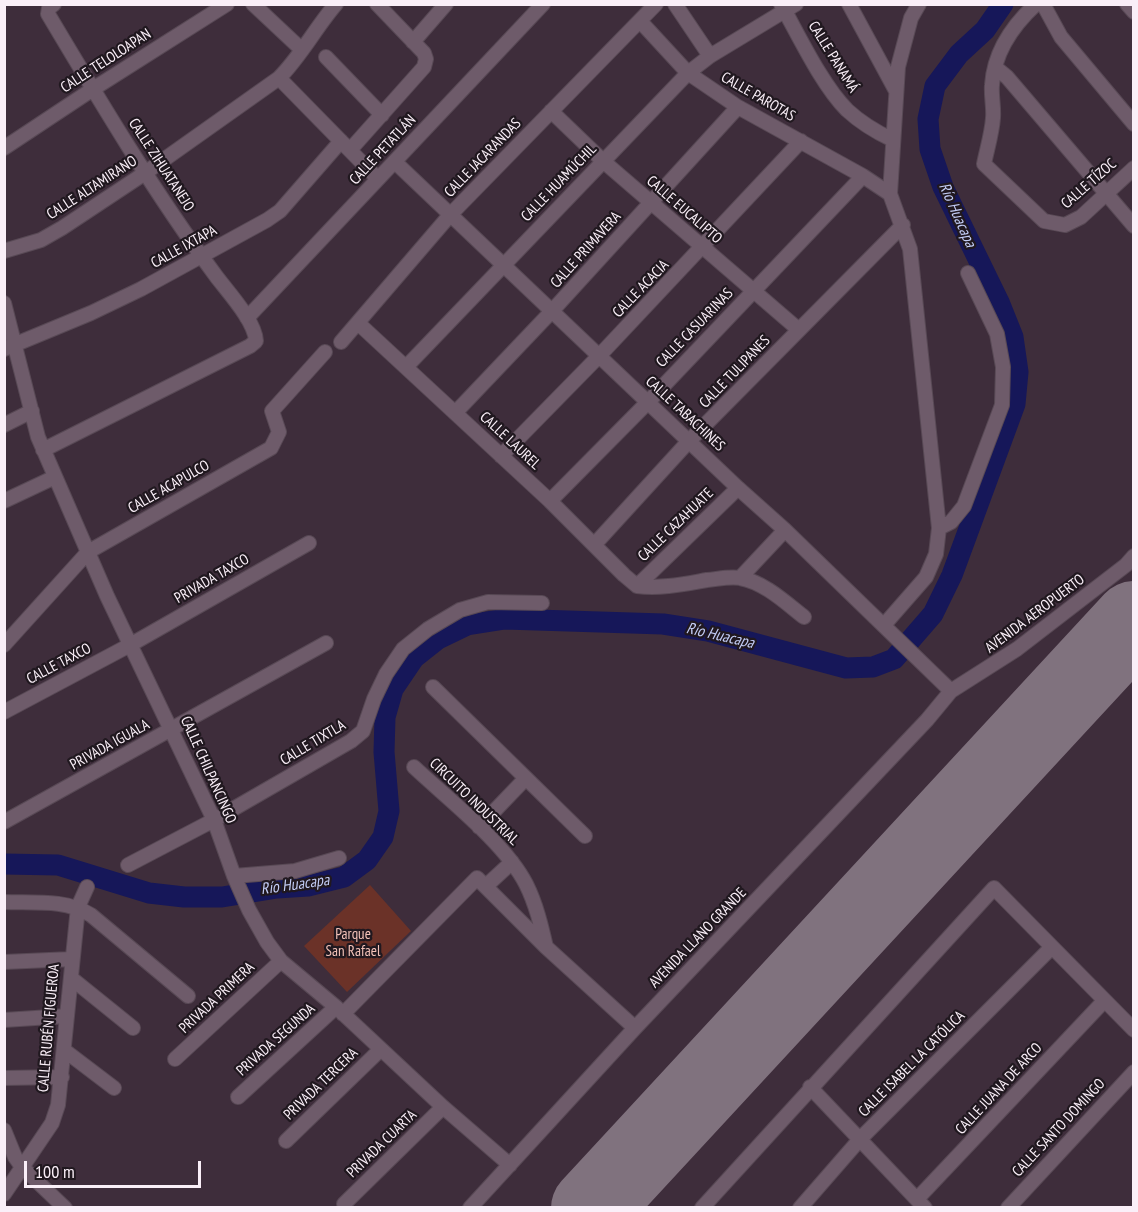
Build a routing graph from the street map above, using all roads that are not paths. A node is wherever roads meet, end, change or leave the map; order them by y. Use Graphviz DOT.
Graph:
graph roads {
  1 [pos="54,4"];
  2 [pos="227,4"];
  3 [pos="336,4"];
  4 [pos="377,4"];
  5 [pos="446,4"];
  6 [pos="543,4"];
  7 [pos="656,4"];
  8 [pos="675,4"];
  9 [pos="849,4"];
  10 [pos="919,4"];
  11 [pos="1036,4"];
  12 [pos="1043,4"];
  13 [pos="1127,4"];
  14 [pos="257,6"];
  15 [pos="787,7"];
  16 [pos="1134,12"];
  17 [pos="640,21"];
  18 [pos="413,42"];
  19 [pos="301,50"];
  20 [pos="710,56"];
  21 [pos="326,57"];
  22 [pos="996,68"];
  23 [pos="688,73"];
  24 [pos="279,78"];
  25 [pos="93,88"];
  26 [pos="896,91"];
  27 [pos="738,107"];
  28 [pos="551,111"];
  29 [pos="382,115"];
  30 [pos="1134,124"];
  31 [pos="893,140"];
  32 [pos="801,141"];
  33 [pos="346,146"];
  34 [pos="4,148"];
  35 [pos="603,161"];
  36 [pos="395,162"];
  37 [pos="1134,168"];
  38 [pos="145,173"];
  39 [pos="863,176"];
  40 [pos="378,179"];
  41 [pos="1106,192"];
  42 [pos="890,194"];
  43 [pos="651,202"];
  44 [pos="450,215"];
  45 [pos="903,225"];
  46 [pos="1134,226"];
  47 [pos="702,248"];
  48 [pos="4,251"];
  49 [pos="202,257"];
  50 [pos="503,265"];
  51 [pos="968,273"];
  52 [pos="753,291"];
  53 [pos="4,303"];
  54 [pos="552,311"];
  55 [pos="246,318"];
  56 [pos="358,322"];
  57 [pos="799,330"];
  58 [pos="342,342"];
  59 [pos="10,347"];
  60 [pos="325,352"];
  61 [pos="599,356"];
  62 [pos="406,367"];
  63 [pos="648,402"];
  64 [pos="32,411"];
  65 [pos="455,412"];
  66 [pos="4,425"];
  67 [pos="689,441"];
  68 [pos="43,450"];
  69 [pos="501,456"];
  70 [pos="55,477"];
  71 [pos="738,488"];
  72 [pos="4,501"];
  73 [pos="550,501"];
  74 [pos="939,528"];
  75 [pos="785,530"];
  76 [pos="309,543"];
  77 [pos="594,545"];
  78 [pos="88,552"];
  79 [pos="1134,556"];
  80 [pos="740,578"];
  81 [pos="637,586"];
  82 [pos="542,603"];
  83 [pos="804,617"];
  84 [pos="886,629"];
  85 [pos="326,643"];
  86 [pos="4,645"];
  87 [pos="130,645"];
  88 [pos="433,687"];
  89 [pos="951,691"];
  90 [pos="4,712"];
  91 [pos="171,729"];
  92 [pos="414,767"];
  93 [pos="526,778"];
  94 [pos="214,820"];
  95 [pos="4,822"];
  96 [pos="479,827"];
  97 [pos="585,837"];
  98 [pos="339,858"];
  99 [pos="512,862"];
  100 [pos="128,865"];
  101 [pos="234,876"];
  102 [pos="486,886"];
  103 [pos="87,888"];
  104 [pos="4,902"];
  105 [pos="78,907"];
  106 [pos="546,947"];
  107 [pos="1052,947"];
  108 [pos="72,959"];
  109 [pos="281,961"];
  110 [pos="4,962"];
  111 [pos="71,978"];
  112 [pos="188,996"];
  113 [pos="1104,1001"];
  114 [pos="339,1010"];
  115 [pos="66,1016"];
  116 [pos="4,1020"];
  117 [pos="133,1028"];
  118 [pos="635,1028"];
  119 [pos="1134,1030"];
  120 [pos="64,1050"];
  121 [pos="380,1050"];
  122 [pos="176,1059"];
  123 [pos="1134,1072"];
  124 [pos="62,1077"];
  125 [pos="4,1078"];
  126 [pos="810,1087"];
  127 [pos="114,1089"];
  128 [pos="238,1097"];
  129 [pos="443,1107"];
  130 [pos="5,1132"];
  131 [pos="861,1138"];
  132 [pos="286,1141"];
  133 [pos="510,1165"];
  134 [pos="22,1167"];
  135 [pos="4,1194"];
  136 [pos="921,1203"];
  137 [pos="344,1204"];
  138 [pos="65,1208"];
  139 [pos="470,1208"];
  140 [pos="702,1208"];
  141 [pos="800,1208"];
  142 [pos="1008,1208"];
  1 -- 25 [label="street, CALLE ZIHUATANEJO"];
  2 -- 25 [label="street, CALLE TELOLOAPAN"];
  3 -- 19 [label="street, CALLE ALTAMIRANO"];
  4 -- 18 [label="street, CALLE IXTAPA"];
  5 -- 18 [label="street"];
  6 -- 36 [label="street, CALLE PETATLÁN"];
  7 -- 17 [label="street, CALLE JACARANDAS"];
  8 -- 20 [label="street, CALLE PAROTAS"];
  9 -- 26 [label="street"];
  10 -- 26 [label="street"];
  11 -- 22 [label="street"];
  12 -- 30 [label="street"];
  13 -- 16 [label="street"];
  14 -- 19 [label="street"];
  15 -- 20 [label="street"];
  15 -- 31 [label="street, CALLE PANAMÁ"];
  17 -- 23 [label="street"];
  17 -- 28 [label="street, CALLE JACARANDAS"];
  18 -- 29 [label="street, CALLE IXTAPA"];
  19 -- 24 [label="street, CALLE ALTAMIRANO"];
  20 -- 23 [label="street, CALLE PAROTAS"];
  21 -- 29 [label="street"];
  22 -- 41 [label="street"];
  22 -- 41 [label="street, CALLE TÍZOC"];
  23 -- 27 [label="street, CALLE PAROTAS"];
  23 -- 35 [label="street, CALLE HUAMÚCHIL"];
  24 -- 33 [label="street"];
  24 -- 38 [label="street, CALLE ALTAMIRANO"];
  25 -- 34 [label="street, CALLE TELOLOAPAN"];
  25 -- 38 [label="street, CALLE ZIHUATANEJO"];
  26 -- 31 [label="street"];
  27 -- 32 [label="street, CALLE PAROTAS"];
  27 -- 43 [label="street, CALLE PRIMAVERA"];
  28 -- 35 [label="street, CALLE EUCALIPTO"];
  28 -- 44 [label="street, CALLE JACARANDAS"];
  29 -- 33 [label="street, CALLE IXTAPA"];
  31 -- 42 [label="street"];
  32 -- 39 [label="street, CALLE PAROTAS"];
  32 -- 47 [label="street, CALLE ACACIA"];
  33 -- 40 [label="street"];
  33 -- 49 [label="street, CALLE IXTAPA"];
  35 -- 43 [label="street, CALLE EUCALIPTO"];
  35 -- 50 [label="street, CALLE HUAMÚCHIL"];
  36 -- 40 [label="street, CALLE PETATLÁN"];
  36 -- 44 [label="street, CALLE TABACHINES"];
  37 -- 41 [label="street, CALLE TÍZOC"];
  38 -- 48 [label="street, CALLE ALTAMIRANO"];
  38 -- 49 [label="street, CALLE ZIHUATANEJO"];
  39 -- 42 [label="street, CALLE PAROTAS"];
  39 -- 52 [label="street, CALLE CASUARINAS"];
  40 -- 55 [label="street, CALLE PETATLÁN"];
  41 -- 46 [label="street"];
  42 -- 45 [label="street"];
  43 -- 47 [label="street, CALLE EUCALIPTO"];
  43 -- 54 [label="street, CALLE PRIMAVERA"];
  44 -- 50 [label="street, CALLE TABACHINES"];
  44 -- 56 [label="street, CALLE JACARANDAS"];
  45 -- 57 [label="street, CALLE TULIPANES"];
  45 -- 74 [label="street"];
  47 -- 52 [label="street, CALLE EUCALIPTO"];
  47 -- 61 [label="street, CALLE ACACIA"];
  49 -- 55 [label="street, CALLE ZIHUATANEJO"];
  49 -- 59 [label="street, CALLE IXTAPA"];
  50 -- 54 [label="street, CALLE TABACHINES"];
  50 -- 62 [label="street, CALLE HUAMÚCHIL"];
  51 -- 74 [label="street"];
  52 -- 57 [label="street, CALLE EUCALIPTO"];
  52 -- 63 [label="street, CALLE CASUARINAS"];
  53 -- 59 [label="street, CALLE CHILPANCINGO"];
  54 -- 61 [label="street, CALLE TABACHINES"];
  54 -- 65 [label="street, CALLE PRIMAVERA"];
  55 -- 68 [label="street, CALLE ZIHUATANEJO"];
  56 -- 58 [label="street, CALLE JACARANDAS"];
  56 -- 62 [label="street, CALLE LAUREL"];
  57 -- 67 [label="street, CALLE TULIPANES"];
  59 -- 64 [label="street, CALLE CHILPANCINGO"];
  60 -- 78 [label="street, CALLE ACAPULCO"];
  61 -- 63 [label="street, CALLE TABACHINES"];
  61 -- 69 [label="street, CALLE ACACIA"];
  62 -- 65 [label="street, CALLE LAUREL"];
  63 -- 67 [label="street, CALLE TABACHINES"];
  63 -- 73 [label="street, CALLE CASUARINAS"];
  64 -- 66 [label="street"];
  64 -- 68 [label="street, CALLE CHILPANCINGO"];
  65 -- 69 [label="street, CALLE LAUREL"];
  67 -- 71 [label="street, CALLE TABACHINES"];
  67 -- 77 [label="street, CALLE TULIPANES"];
  68 -- 70 [label="street, CALLE CHILPANCINGO"];
  69 -- 73 [label="street, CALLE LAUREL"];
  70 -- 72 [label="street"];
  70 -- 78 [label="street, CALLE CHILPANCINGO"];
  71 -- 75 [label="street, CALLE TABACHINES"];
  71 -- 81 [label="street, CALLE CAZAHUATE"];
  73 -- 77 [label="street, CALLE LAUREL"];
  74 -- 84 [label="street"];
  75 -- 80 [label="street"];
  75 -- 84 [label="street, CALLE TABACHINES"];
  76 -- 87 [label="street, PRIVADA TAXCO"];
  77 -- 81 [label="street, CALLE LAUREL"];
  78 -- 86 [label="street, CALLE ACAPULCO"];
  78 -- 87 [label="street, CALLE CHILPANCINGO"];
  79 -- 89 [label="street, AVENIDA AEROPUERTO"];
  80 -- 81 [label="street"];
  80 -- 83 [label="street"];
  82 -- 94 [label="street, CALLE TIXTLA"];
  84 -- 89 [label="street, CALLE TABACHINES"];
  85 -- 91 [label="street, PRIVADA IGUALA"];
  87 -- 90 [label="street, CALLE TAXCO"];
  87 -- 91 [label="street, CALLE CHILPANCINGO"];
  88 -- 93 [label="street"];
  89 -- 118 [label="street, AVENIDA LLANO GRANDE"];
  91 -- 94 [label="street, CALLE CHILPANCINGO"];
  91 -- 95 [label="street, PRIVADA IGUALA"];
  92 -- 96 [label="street, CIRCUITO INDUSTRIAL"];
  93 -- 96 [label="street"];
  93 -- 97 [label="street"];
  94 -- 100 [label="street, CALLE TIXTLA"];
  94 -- 101 [label="street, CALLE CHILPANCINGO"];
  96 -- 99 [label="street, CIRCUITO INDUSTRIAL"];
  98 -- 101 [label="street"];
  99 -- 102 [label="street, CIRCUITO INDUSTRIAL"];
  99 -- 106 [label="street, CIRCUITO INDUSTRIAL"];
  101 -- 109 [label="street, CALLE CHILPANCINGO"];
  102 -- 106 [label="street"];
  102 -- 114 [label="street"];
  103 -- 105 [label="street, CALLE RUBÉN FIGUEROA"];
  104 -- 105 [label="street"];
  105 -- 108 [label="street, CALLE RUBÉN FIGUEROA"];
  105 -- 112 [label="street"];
  106 -- 118 [label="street"];
  107 -- 113 [label="street"];
  107 -- 126 [label="street"];
  107 -- 131 [label="street, CALLE ISABEL LA CATÓLICA"];
  108 -- 110 [label="street"];
  108 -- 111 [label="street, CALLE RUBÉN FIGUEROA"];
  109 -- 114 [label="street, CALLE CHILPANCINGO"];
  109 -- 122 [label="street, PRIVADA PRIMERA"];
  111 -- 115 [label="street, CALLE RUBÉN FIGUEROA"];
  111 -- 117 [label="street"];
  113 -- 119 [label="street"];
  113 -- 136 [label="street, CALLE JUANA DE ARCO"];
  114 -- 121 [label="street, CALLE CHILPANCINGO"];
  114 -- 128 [label="street, PRIVADA SEGUNDA"];
  115 -- 116 [label="street"];
  115 -- 120 [label="street, CALLE RUBÉN FIGUEROA"];
  118 -- 133 [label="street, AVENIDA LLANO GRANDE"];
  120 -- 124 [label="street, CALLE RUBÉN FIGUEROA"];
  120 -- 127 [label="street"];
  121 -- 129 [label="street, CALLE CHILPANCINGO"];
  121 -- 132 [label="street, PRIVADA TERCERA"];
  123 -- 142 [label="street, CALLE SANTO DOMINGO"];
  124 -- 125 [label="street"];
  124 -- 134 [label="street, CALLE RUBÉN FIGUEROA"];
  126 -- 131 [label="street"];
  126 -- 140 [label="street"];
  129 -- 133 [label="street, CALLE CHILPANCINGO"];
  129 -- 137 [label="street, PRIVADA CUARTA"];
  130 -- 134 [label="street"];
  131 -- 136 [label="street"];
  131 -- 141 [label="street, CALLE ISABEL LA CATÓLICA"];
  133 -- 139 [label="street, AVENIDA LLANO GRANDE"];
  134 -- 135 [label="street, CALLE RUBÉN FIGUEROA"];
  134 -- 138 [label="street"];
}
